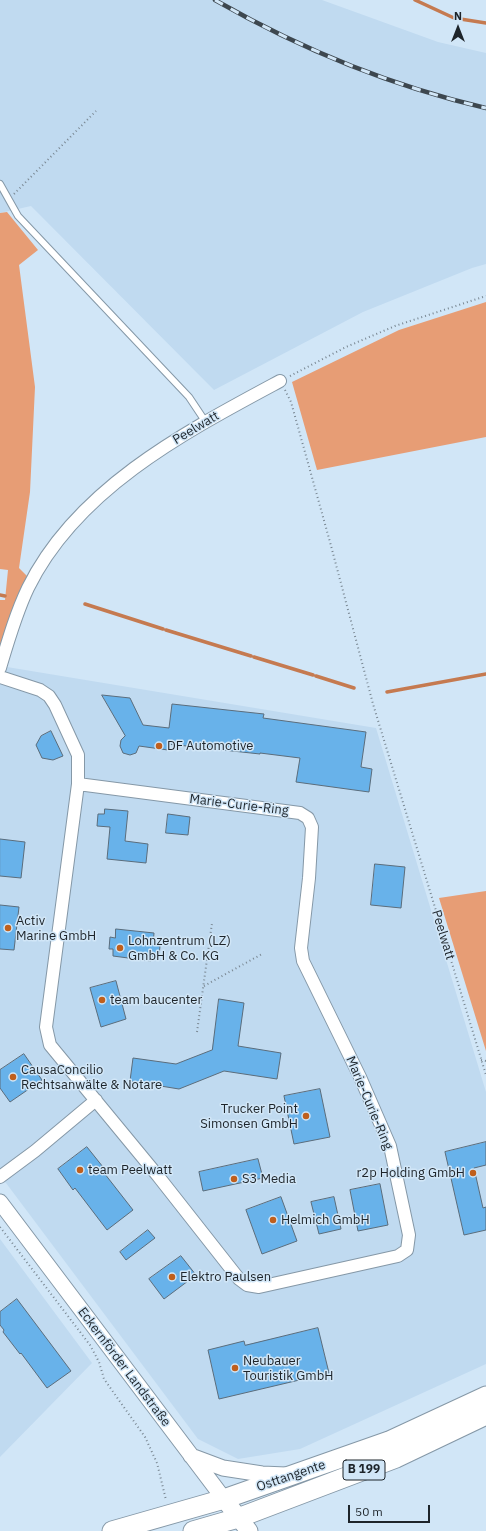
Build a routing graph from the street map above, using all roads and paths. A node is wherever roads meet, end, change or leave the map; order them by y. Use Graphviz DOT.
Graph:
graph roads {
  1 [pos="96,111"];
  2 [pos="0,184"];
  3 [pos="8,199"];
  4 [pos="486,296"];
  5 [pos="282,384"];
  6 [pos="205,421"];
  7 [pos="0,668"];
  8 [pos="0,678"];
  9 [pos="78,784"];
  10 [pos="212,924"];
  11 [pos="262,954"];
  12 [pos="204,986"];
  13 [pos="197,1032"];
  14 [pos="481,1060"];
  15 [pos="486,1060"];
  16 [pos="486,1075"];
  17 [pos="96,1100"];
  18 [pos="0,1177"];
  19 [pos="0,1202"];
  20 [pos="0,1227"];
  21 [pos="486,1396"];
  22 [pos="486,1415"];
  23 [pos="191,1456"];
  24 [pos="292,1475"];
  25 [pos="224,1499"];
  26 [pos="167,1504"];
  27 [pos="244,1524"];
  28 [pos="112,1531"];
  29 [pos="193,1531"];
  1 -- 3 [label="path"];
  2 -- 3 [label="lane"];
  3 -- 6 [label="lane"];
  4 -- 5 [label="path"];
  5 -- 6 [label="street, Peelwatt"];
  5 -- 14 [label="path, Peelwatt"];
  6 -- 7 [label="street, Peelwatt"];
  8 -- 9 [label="street, Marie-Curie-Ring"];
  9 -- 17 [label="street, Marie-Curie-Ring"];
  9 -- 17 [label="street, Marie-Curie-Ring"];
  10 -- 12 [label="path"];
  11 -- 12 [label="path"];
  12 -- 13 [label="path"];
  14 -- 15 [label="path"];
  14 -- 16 [label="path, Peelwatt"];
  17 -- 18 [label="street"];
  19 -- 23 [label="street, Eckernförder Landstraße"];
  20 -- 26 [label="path"];
  21 -- 24 [label="main road, Osttangente / B 199"];
  22 -- 27 [label="main road, Osttangente / B 199"];
  23 -- 24 [label="street"];
  23 -- 25 [label="street, Eckernförder Landstraße"];
  24 -- 25 [label="main road, Osttangente / B 199"];
  25 -- 27 [label="main road, Eckernförder Landstraße"];
  25 -- 28 [label="main road, Osttangente / B 199"];
  27 -- 29 [label="main road, Osttangente / B 199"];
}
